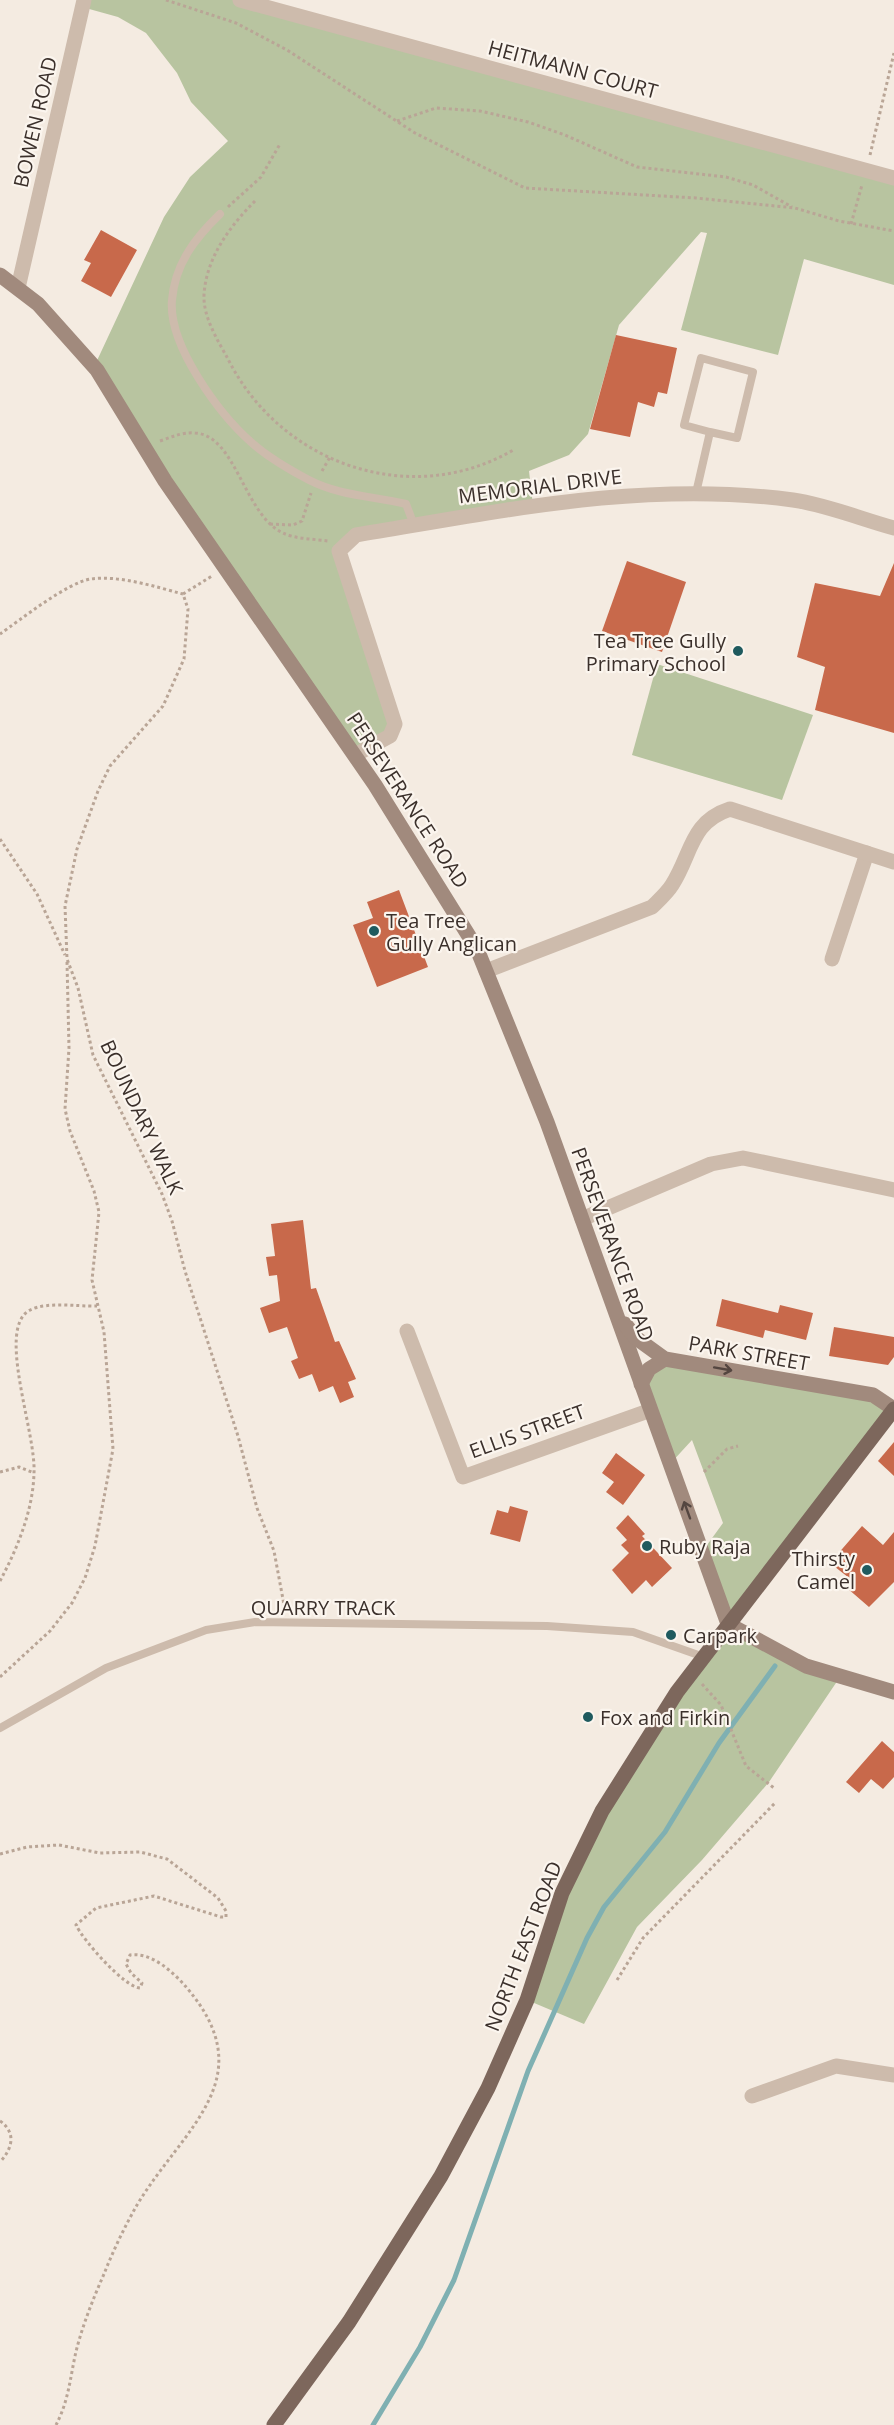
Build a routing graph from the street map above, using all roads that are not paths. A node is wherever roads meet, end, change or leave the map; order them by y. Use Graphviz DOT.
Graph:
graph roads {
  1 [pos="84,0"];
  2 [pos="240,0"];
  3 [pos="894,178"];
  4 [pos="220,214"];
  5 [pos="0,275"];
  6 [pos="18,288"];
  7 [pos="710,432"];
  8 [pos="696,493"];
  9 [pos="414,525"];
  10 [pos="894,528"];
  11 [pos="354,755"];
  12 [pos="867,853"];
  13 [pos="894,862"];
  14 [pos="832,959"];
  15 [pos="486,971"];
  16 [pos="894,1190"];
  17 [pos="582,1219"];
  18 [pos="615,1309"];
  19 [pos="407,1331"];
  20 [pos="665,1359"];
  21 [pos="641,1384"];
  22 [pos="894,1409"];
  23 [pos="651,1410"];
  24 [pos="728,1624"];
  25 [pos="704,1657"];
  26 [pos="894,1692"];
  27 [pos="0,1728"];
  28 [pos="894,2075"];
  29 [pos="752,2096"];
  30 [pos="274,2425"];
  1 -- 6 [label="street, BOWEN ROAD"];
  2 -- 3 [label="street, HEITMANN COURT"];
  4 -- 9 [label="lane"];
  5 -- 6 [label="street, PERSEVERANCE ROAD"];
  6 -- 11 [label="street, PERSEVERANCE ROAD"];
  7 -- 7 [label="lane"];
  7 -- 8 [label="lane"];
  8 -- 9 [label="street, MEMORIAL DRIVE"];
  8 -- 10 [label="street, MEMORIAL DRIVE"];
  9 -- 11 [label="street, MEMORIAL DRIVE"];
  11 -- 15 [label="street, PERSEVERANCE ROAD"];
  12 -- 13 [label="street"];
  12 -- 14 [label="street"];
  12 -- 15 [label="street"];
  15 -- 17 [label="street, PERSEVERANCE ROAD"];
  16 -- 17 [label="street"];
  17 -- 18 [label="street, PERSEVERANCE ROAD"];
  18 -- 20 [label="street, PARK STREET"];
  18 -- 21 [label="street, PERSEVERANCE ROAD"];
  19 -- 23 [label="street, ELLIS STREET"];
  20 -- 21 [label="street"];
  20 -- 22 [label="street, PARK STREET, one-way"];
  21 -- 23 [label="street, PERSEVERANCE ROAD"];
  22 -- 24 [label="main road, NORTH EAST ROAD"];
  24 -- 23 [label="street, PERSEVERANCE ROAD, one-way"];
  24 -- 25 [label="main road, NORTH EAST ROAD"];
  24 -- 26 [label="street"];
  25 -- 27 [label="lane, QUARRY TRACK"];
  25 -- 30 [label="main road, NORTH EAST ROAD"];
  28 -- 29 [label="street"];
}
